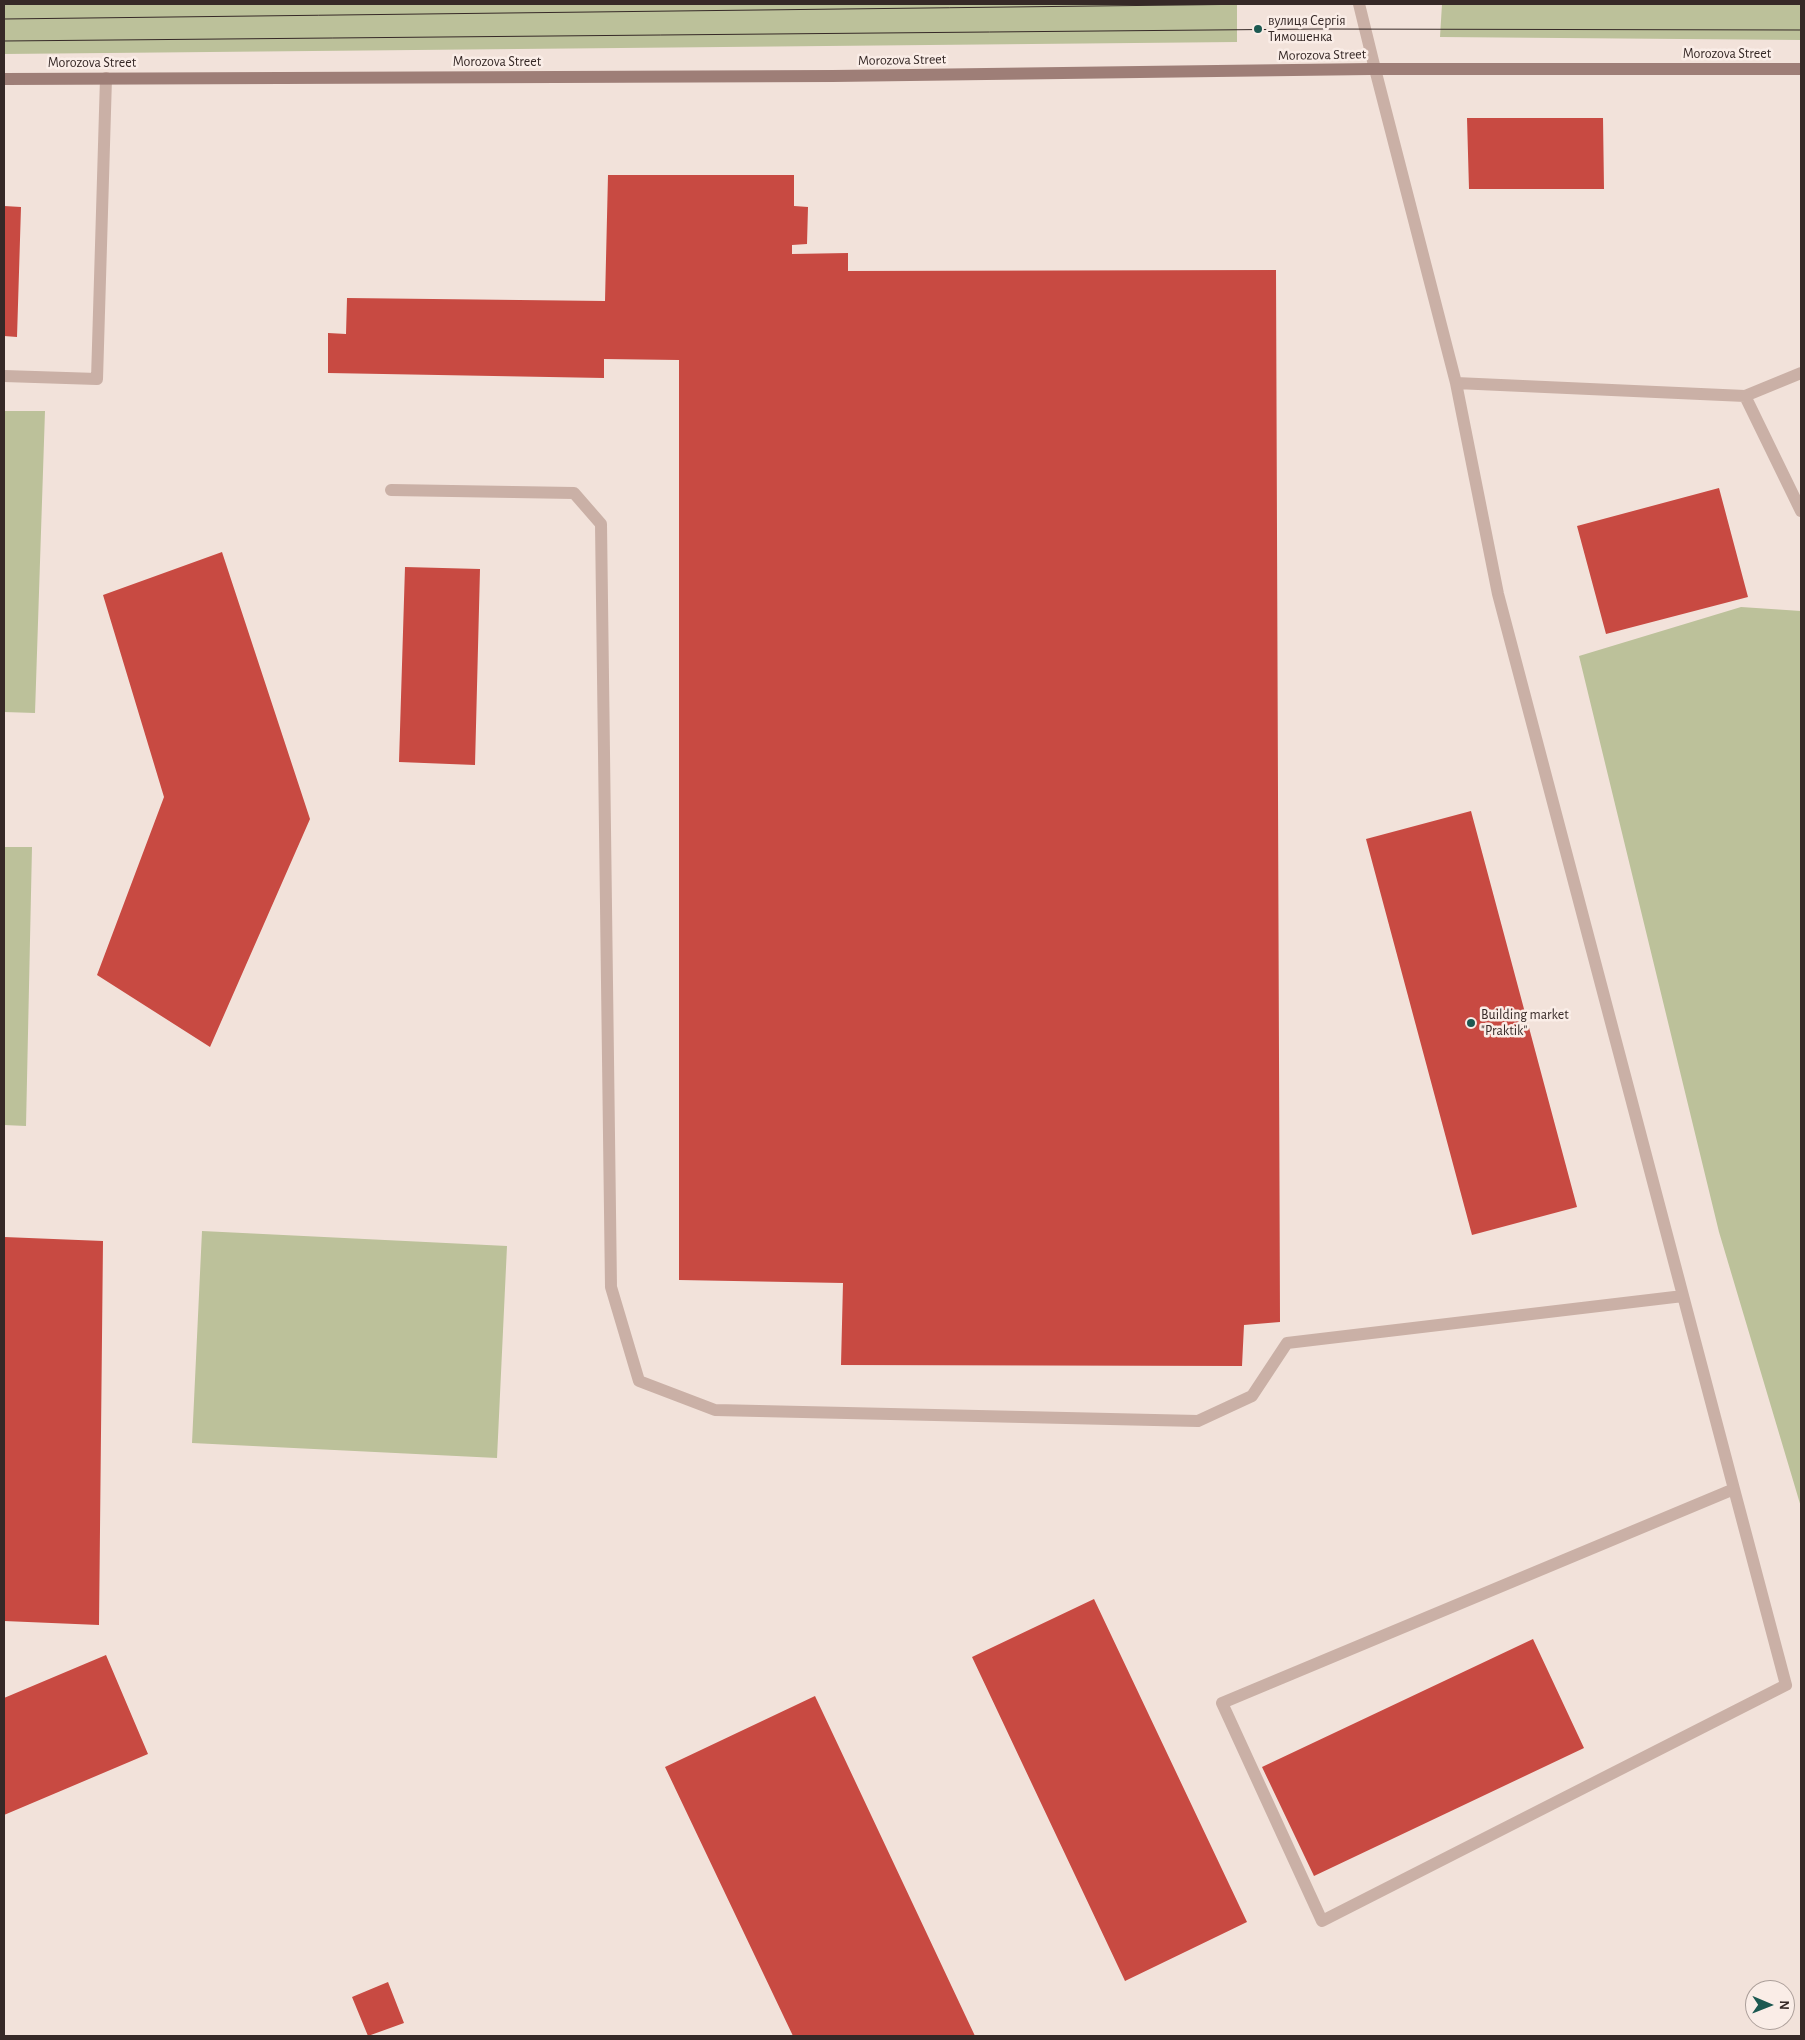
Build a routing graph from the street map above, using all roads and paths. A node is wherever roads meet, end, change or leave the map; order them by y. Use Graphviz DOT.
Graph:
graph roads {
  1 [pos="1359,4"];
  2 [pos="1375,69"];
  3 [pos="1801,70"];
  4 [pos="106,78"];
  5 [pos="4,79"];
  6 [pos="1801,373"];
  7 [pos="4,376"];
  8 [pos="1456,383"];
  9 [pos="1745,396"];
  10 [pos="391,490"];
  11 [pos="1801,511"];
  12 [pos="1683,1296"];
  13 [pos="1734,1489"];
  1 -- 2 [label="street"];
  2 -- 3 [label="main road, Morozova Street"];
  2 -- 4 [label="main road, Morozova Street"];
  2 -- 8 [label="street"];
  4 -- 5 [label="main road, Morozova Street"];
  4 -- 7 [label="street"];
  6 -- 9 [label="street"];
  8 -- 9 [label="street"];
  8 -- 12 [label="street"];
  9 -- 11 [label="street"];
  10 -- 12 [label="street"];
  12 -- 13 [label="street"];
  13 -- 13 [label="street"];
}
